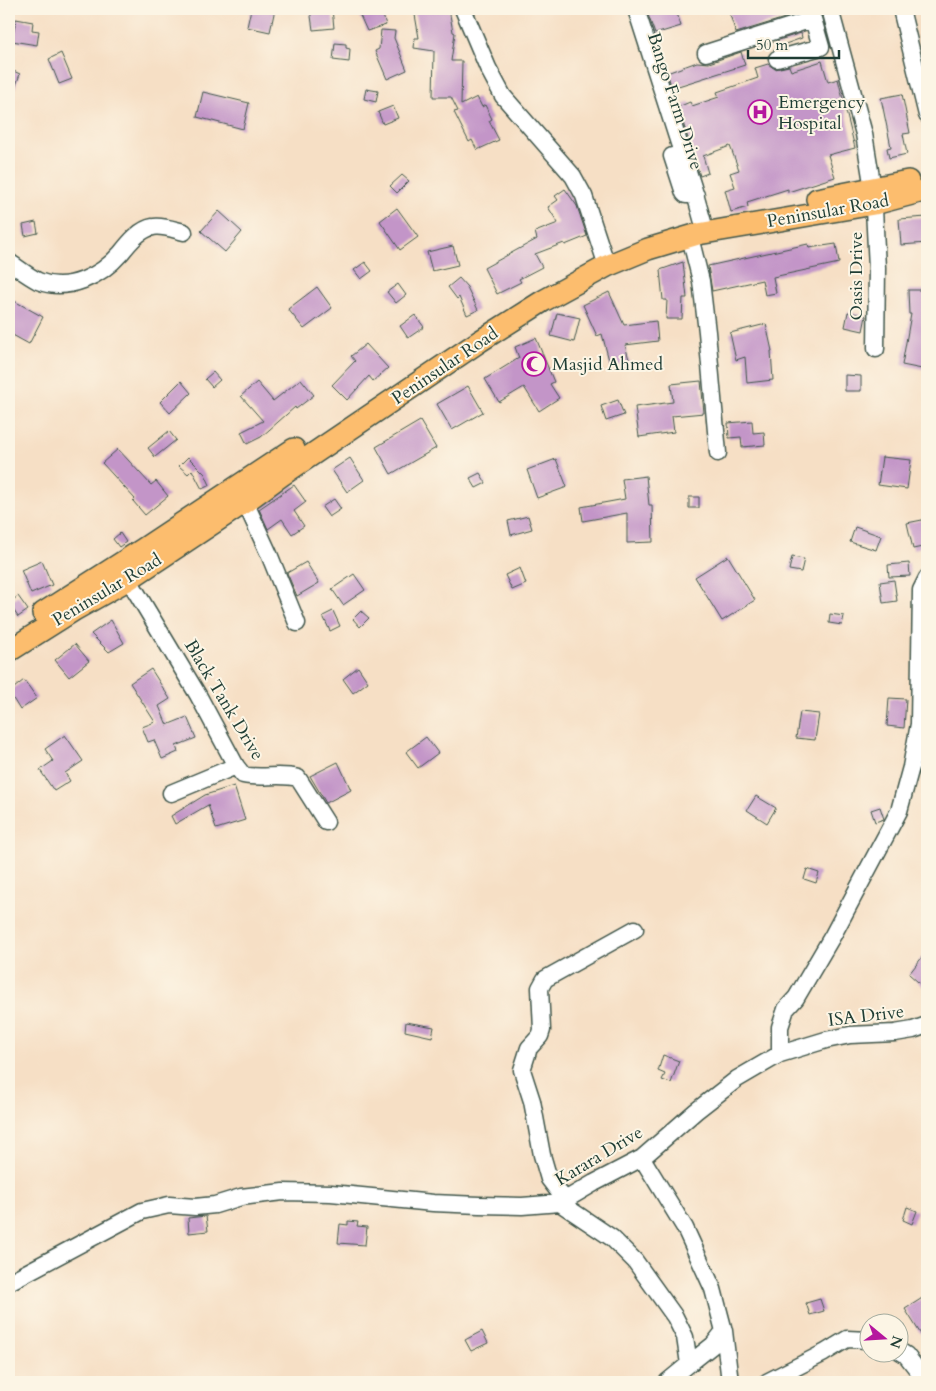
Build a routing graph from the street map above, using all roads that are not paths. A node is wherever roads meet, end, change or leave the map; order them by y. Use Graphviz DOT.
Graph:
graph roads {
  1 [pos="463,9"];
  2 [pos="624,9"];
  3 [pos="636,9"];
  4 [pos="830,9"];
  5 [pos="901,9"];
  6 [pos="838,35"];
  7 [pos="820,40"];
  8 [pos="706,53"];
  9 [pos="777,59"];
  10 [pos="927,116"];
  11 [pos="927,176"];
  12 [pos="927,190"];
  13 [pos="696,195"];
  14 [pos="874,197"];
  15 [pos="700,230"];
  16 [pos="184,232"];
  17 [pos="605,258"];
  18 [pos="9,262"];
  19 [pos="876,349"];
  20 [pos="718,453"];
  21 [pos="245,502"];
  22 [pos="124,572"];
  23 [pos="924,584"];
  24 [pos="297,624"];
  25 [pos="9,636"];
  26 [pos="9,651"];
  27 [pos="236,766"];
  28 [pos="171,793"];
  29 [pos="326,822"];
  30 [pos="635,929"];
  31 [pos="927,1025"];
  32 [pos="780,1054"];
  33 [pos="642,1158"];
  34 [pos="563,1201"];
  35 [pos="9,1282"];
  36 [pos="724,1331"];
  37 [pos="858,1340"];
  38 [pos="908,1358"];
  39 [pos="689,1364"];
  40 [pos="667,1382"];
  41 [pos="730,1382"];
  42 [pos="767,1382"];
  43 [pos="927,1382"];
  1 -- 17 [label="street"];
  2 -- 13 [label="street, Bango Farm Drive"];
  3 -- 13 [label="street"];
  4 -- 6 [label="street, Oasis Drive"];
  5 -- 10 [label="street"];
  6 -- 7 [label="street"];
  6 -- 14 [label="street, Oasis Drive"];
  7 -- 8 [label="street"];
  7 -- 9 [label="street"];
  11 -- 14 [label="main road, Peninsular Road"];
  12 -- 14 [label="main road, Peninsular Road"];
  13 -- 15 [label="street"];
  14 -- 15 [label="main road, Peninsular Road"];
  14 -- 19 [label="street, Oasis Drive"];
  15 -- 17 [label="main road, Peninsular Road"];
  15 -- 20 [label="street"];
  16 -- 18 [label="street"];
  17 -- 21 [label="main road, Peninsular Road"];
  17 -- 22 [label="main road, Peninsular Road"];
  21 -- 22 [label="main road, Peninsular Road"];
  21 -- 24 [label="street"];
  22 -- 25 [label="main road, Peninsular Road"];
  22 -- 26 [label="main road, Peninsular Road"];
  22 -- 27 [label="street, Black Tank Drive"];
  23 -- 32 [label="street"];
  27 -- 28 [label="street"];
  27 -- 29 [label="street, Black Tank Drive"];
  30 -- 34 [label="street"];
  31 -- 32 [label="street, ISA Drive"];
  32 -- 33 [label="street, Karara Drive"];
  33 -- 34 [label="street, Karara Drive"];
  33 -- 36 [label="street"];
  34 -- 35 [label="street"];
  34 -- 39 [label="street, Karara Drive"];
  36 -- 39 [label="street"];
  36 -- 41 [label="street"];
  37 -- 42 [label="street"];
  38 -- 43 [label="street"];
  39 -- 40 [label="street"];
}
